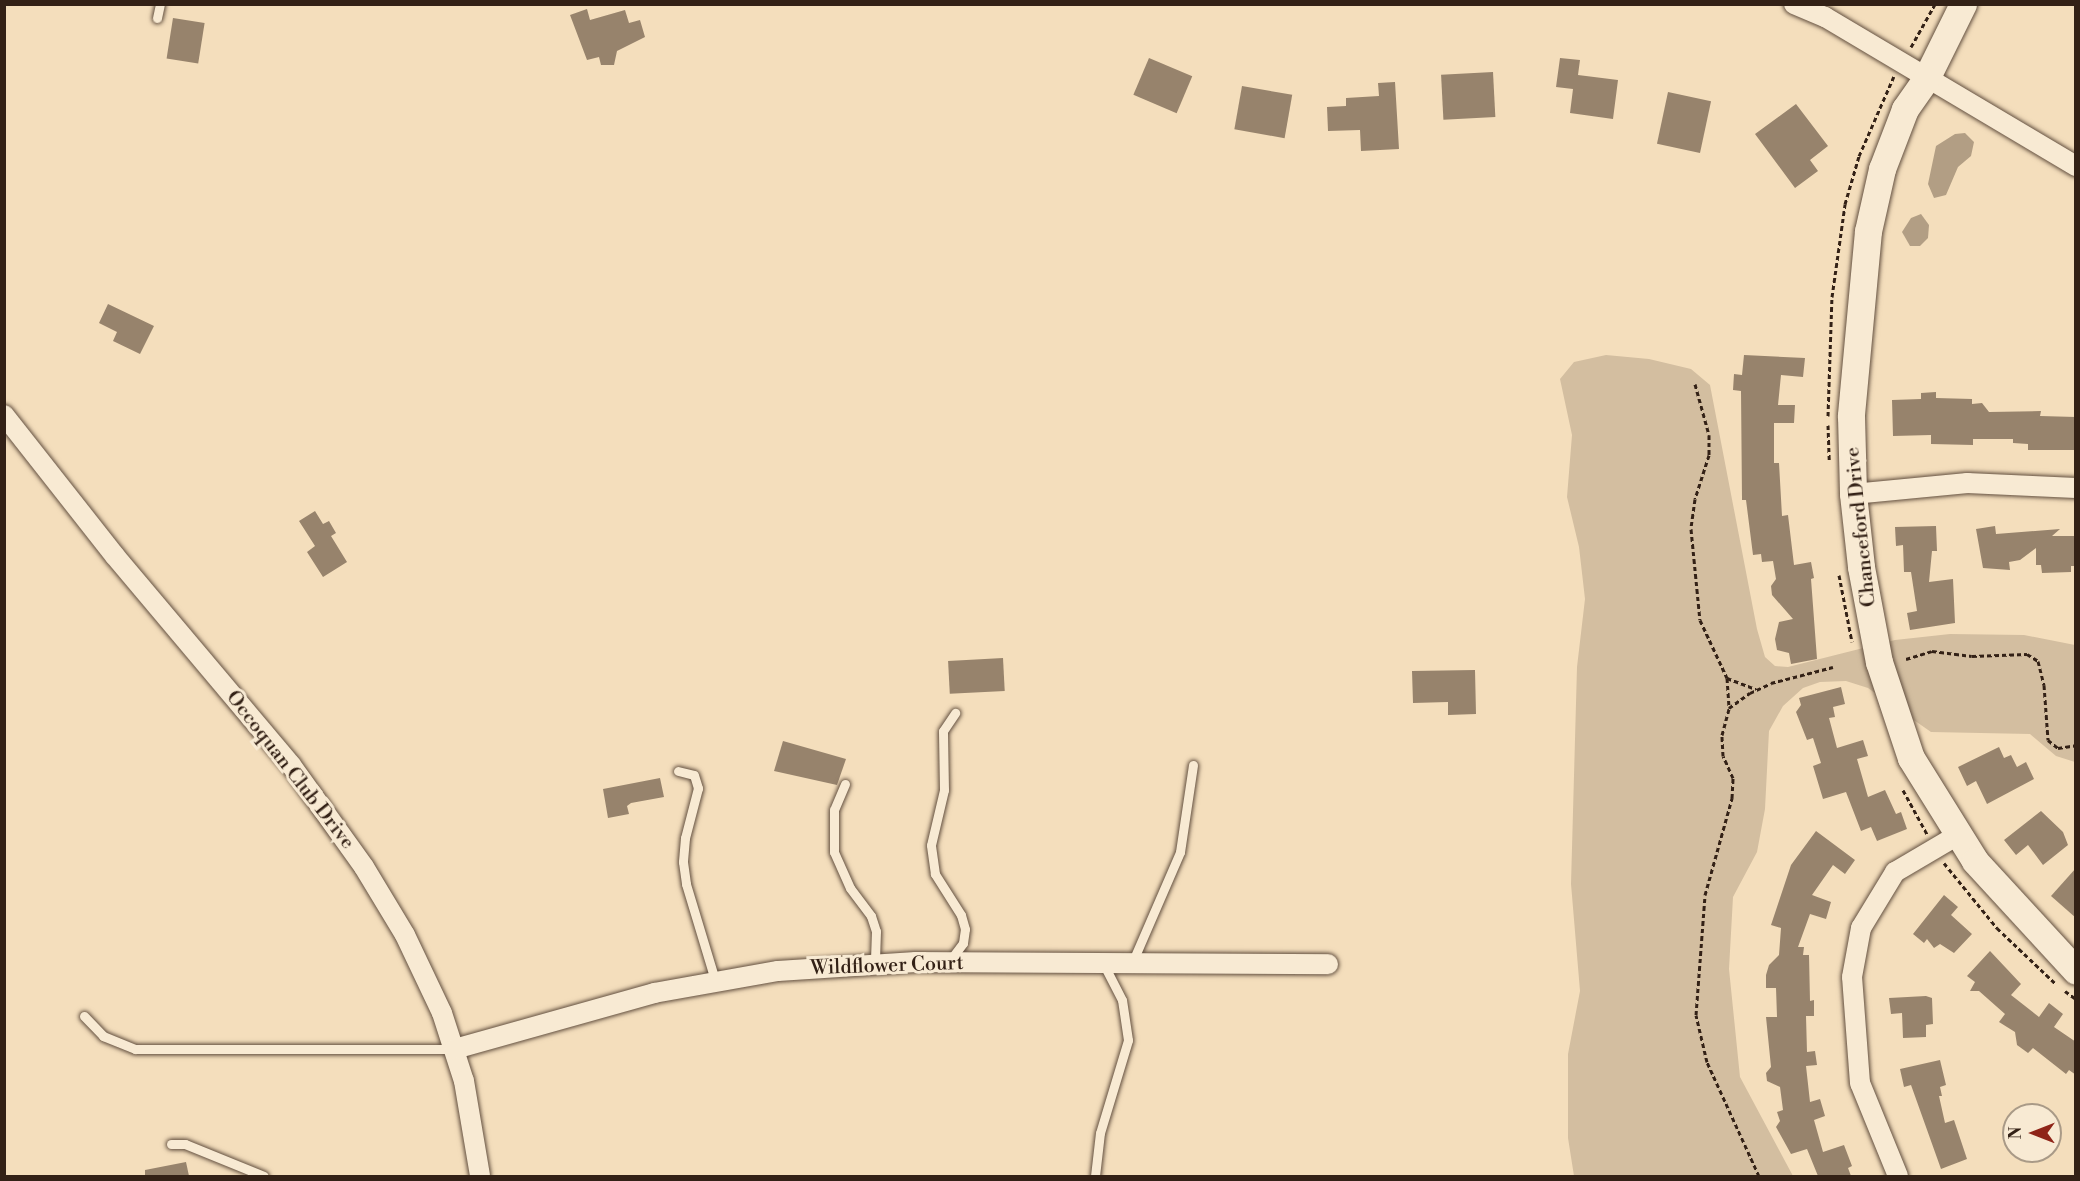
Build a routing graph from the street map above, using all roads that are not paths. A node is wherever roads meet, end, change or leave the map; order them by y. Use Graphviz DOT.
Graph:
graph roads {
  1 [pos="160,4"];
  2 [pos="1794,4"];
  3 [pos="1963,4"];
  4 [pos="157,18"];
  5 [pos="1926,79"];
  6 [pos="2076,165"];
  7 [pos="4,415"];
  8 [pos="2076,488"];
  9 [pos="1853,494"];
  10 [pos="955,713"];
  11 [pos="1193,765"];
  12 [pos="678,771"];
  13 [pos="844,784"];
  14 [pos="1958,835"];
  15 [pos="875,963"];
  16 [pos="947,963"];
  17 [pos="1103,963"];
  18 [pos="1132,963"];
  19 [pos="1329,964"];
  20 [pos="2076,971"];
  21 [pos="715,980"];
  22 [pos="84,1016"];
  23 [pos="454,1049"];
  24 [pos="171,1143"];
  25 [pos="264,1176"];
  26 [pos="480,1176"];
  27 [pos="1095,1176"];
  28 [pos="1898,1176"];
  1 -- 4 [label="lane"];
  2 -- 5 [label="street"];
  3 -- 5 [label="street, Chanceford Drive"];
  5 -- 6 [label="street"];
  5 -- 9 [label="street, Chanceford Drive"];
  7 -- 23 [label="street, Occoquan Club Drive"];
  8 -- 9 [label="street"];
  9 -- 14 [label="street, Chanceford Drive"];
  10 -- 16 [label="lane"];
  11 -- 18 [label="lane"];
  12 -- 21 [label="lane"];
  13 -- 15 [label="lane"];
  14 -- 20 [label="street, Chanceford Drive"];
  14 -- 28 [label="street"];
  15 -- 16 [label="street, Wildflower Court"];
  15 -- 21 [label="street, Wildflower Court"];
  16 -- 17 [label="street, Wildflower Court"];
  17 -- 18 [label="street, Wildflower Court"];
  17 -- 27 [label="lane"];
  18 -- 19 [label="street, Wildflower Court"];
  21 -- 23 [label="street, Wildflower Court"];
  22 -- 23 [label="lane"];
  23 -- 26 [label="street, Occoquan Club Drive"];
  24 -- 25 [label="lane"];
}
